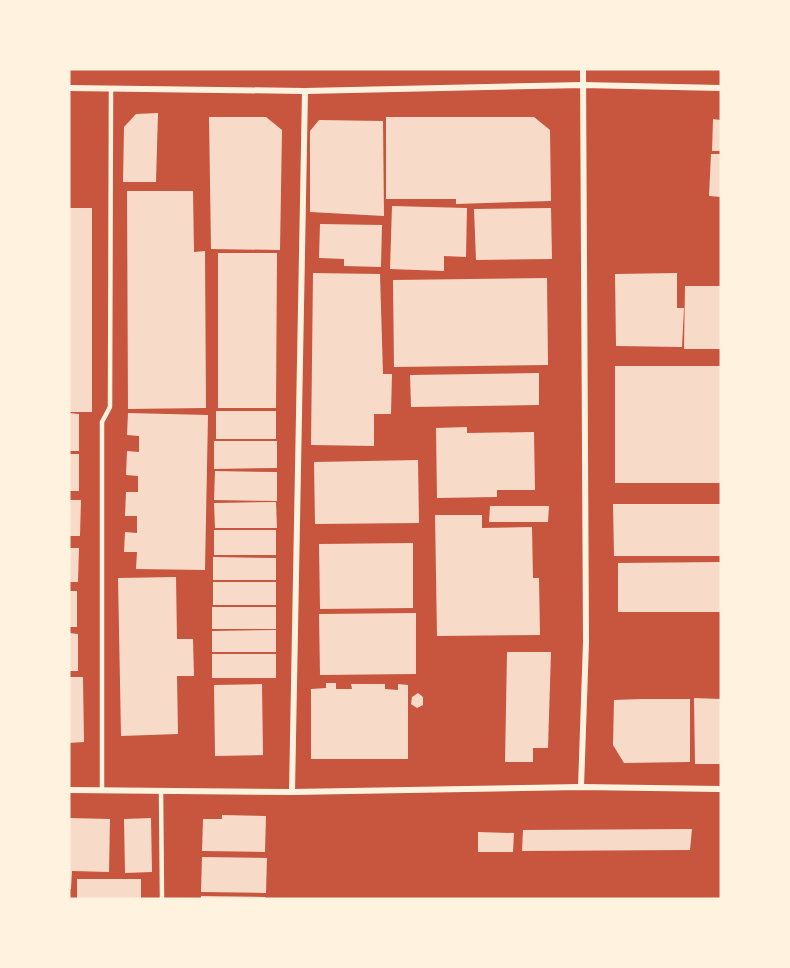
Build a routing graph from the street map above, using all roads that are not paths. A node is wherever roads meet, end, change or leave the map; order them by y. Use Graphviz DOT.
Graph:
graph roads {
  1 [pos="583,69"];
  2 [pos="583,85"];
  3 [pos="69,88"];
  4 [pos="111,88"];
  5 [pos="721,88"];
  6 [pos="305,91"];
  7 [pos="581,787"];
  8 [pos="721,789"];
  9 [pos="69,790"];
  10 [pos="102,790"];
  11 [pos="161,791"];
  12 [pos="292,792"];
  13 [pos="162,899"];
  1 -- 2 [label="street"];
  2 -- 5 [label="street"];
  2 -- 6 [label="street"];
  2 -- 7 [label="street"];
  3 -- 4 [label="street"];
  4 -- 6 [label="street"];
  4 -- 10 [label="lane"];
  6 -- 12 [label="street"];
  7 -- 8 [label="street"];
  7 -- 12 [label="street"];
  9 -- 10 [label="street"];
  10 -- 11 [label="street"];
  11 -- 12 [label="street"];
  11 -- 13 [label="lane"];
}
